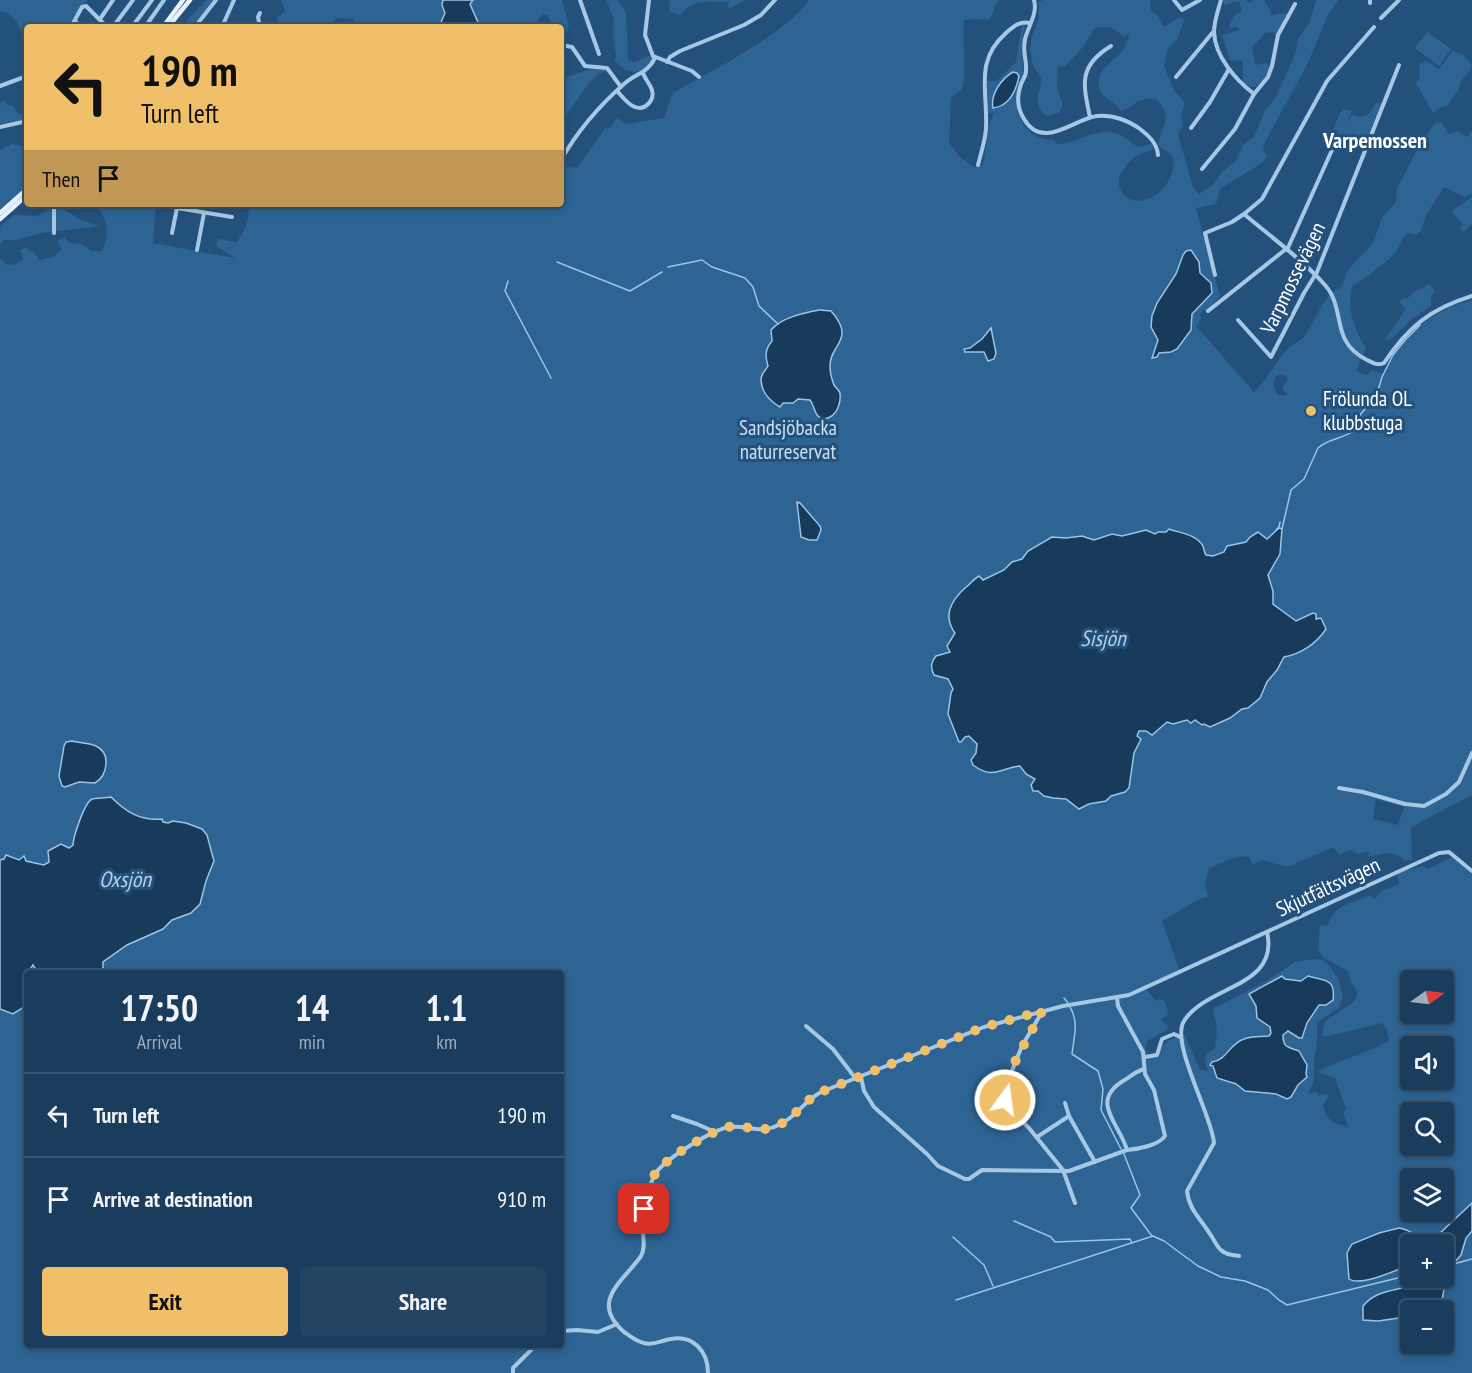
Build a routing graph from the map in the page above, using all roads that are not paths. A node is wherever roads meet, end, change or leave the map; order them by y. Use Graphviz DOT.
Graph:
graph roads {
  1 [pos="113,0"];
  2 [pos="133,0"];
  3 [pos="152,0"];
  4 [pos="164,0"];
  5 [pos="183,0"];
  6 [pos="190,0"];
  7 [pos="216,0"];
  8 [pos="234,0"];
  9 [pos="580,0"];
  10 [pos="649,0"];
  11 [pos="775,0"];
  12 [pos="1034,0"];
  13 [pos="1174,0"];
  14 [pos="1200,0"];
  15 [pos="1221,0"];
  16 [pos="1400,0"];
  17 [pos="1295,3"];
  18 [pos="260,13"];
  19 [pos="1381,18"];
  20 [pos="100,19"];
  21 [pos="75,21"];
  22 [pos="1030,23"];
  23 [pos="73,24"];
  24 [pos="78,24"];
  25 [pos="104,24"];
  26 [pos="115,24"];
  27 [pos="134,24"];
  28 [pos="147,24"];
  29 [pos="165,24"];
  30 [pos="170,24"];
  31 [pos="197,24"];
  32 [pos="223,24"];
  33 [pos="259,24"];
  34 [pos="1374,27"];
  35 [pos="1214,32"];
  36 [pos="564,46"];
  37 [pos="1111,46"];
  38 [pos="598,54"];
  39 [pos="656,58"];
  40 [pos="667,62"];
  41 [pos="1399,65"];
  42 [pos="1229,69"];
  43 [pos="643,73"];
  44 [pos="24,77"];
  45 [pos="699,77"];
  46 [pos="1176,77"];
  47 [pos="0,86"];
  48 [pos="619,89"];
  49 [pos="1254,94"];
  50 [pos="1090,117"];
  51 [pos="24,122"];
  52 [pos="0,126"];
  53 [pos="1191,128"];
  54 [pos="1332,150"];
  55 [pos="564,155"];
  56 [pos="1158,155"];
  57 [pos="978,165"];
  58 [pos="1202,169"];
  59 [pos="24,192"];
  60 [pos="24,198"];
  61 [pos="54,207"];
  62 [pos="174,207"];
  63 [pos="177,208"];
  64 [pos="0,213"];
  65 [pos="204,213"];
  66 [pos="1245,214"];
  67 [pos="232,218"];
  68 [pos="0,219"];
  69 [pos="54,233"];
  70 [pos="172,233"];
  71 [pos="196,250"];
  72 [pos="1286,250"];
  73 [pos="1215,275"];
  74 [pos="1316,276"];
  75 [pos="1472,296"];
  76 [pos="1208,311"];
  77 [pos="1238,320"];
  78 [pos="1472,753"];
  79 [pos="1339,788"];
  80 [pos="1472,871"];
  81 [pos="1267,932"];
  82 [pos="1117,998"];
  83 [pos="1042,1011"];
  84 [pos="806,1026"];
  85 [pos="1180,1038"];
  86 [pos="1144,1058"];
  87 [pos="1144,1069"];
  88 [pos="859,1078"];
  89 [pos="1065,1103"];
  90 [pos="673,1116"];
  91 [pos="1069,1116"];
  92 [pos="716,1133"];
  93 [pos="1037,1137"];
  94 [pos="1128,1150"];
  95 [pos="1095,1162"];
  96 [pos="1063,1170"];
  97 [pos="1075,1203"];
  98 [pos="1239,1256"];
  99 [pos="617,1324"];
  100 [pos="564,1331"];
  101 [pos="533,1348"];
  102 [pos="513,1373"];
  103 [pos="708,1373"];
  1 -- 20 [label="street"];
  2 -- 26 [label="street"];
  3 -- 27 [label="street"];
  4 -- 28 [label="street"];
  5 -- 29 [label="main road"];
  6 -- 30 [label="main road"];
  7 -- 31 [label="street"];
  8 -- 32 [label="street"];
  9 -- 38 [label="street"];
  10 -- 39 [label="street"];
  11 -- 40 [label="street"];
  12 -- 22 [label="street"];
  13 -- 14 [label="street"];
  15 -- 35 [label="street"];
  16 -- 19 [label="street"];
  17 -- 49 [label="street"];
  18 -- 33 [label="street"];
  20 -- 21 [label="street"];
  20 -- 25 [label="street"];
  21 -- 23 [label="street"];
  21 -- 24 [label="street"];
  22 -- 50 [label="street"];
  22 -- 57 [label="street"];
  34 -- 66 [label="street"];
  35 -- 42 [label="street"];
  35 -- 46 [label="street"];
  36 -- 48 [label="street"];
  37 -- 50 [label="street"];
  39 -- 40 [label="street"];
  39 -- 43 [label="street"];
  40 -- 45 [label="street"];
  41 -- 74 [label="street, Varpmossevägen"];
  42 -- 49 [label="street"];
  42 -- 53 [label="street"];
  43 -- 48 [label="street"];
  43 -- 48 [label="street"];
  44 -- 47 [label="street"];
  48 -- 55 [label="street"];
  49 -- 58 [label="street"];
  50 -- 56 [label="street"];
  51 -- 52 [label="street"];
  54 -- 72 [label="street"];
  59 -- 64 [label="main road"];
  60 -- 68 [label="main road"];
  61 -- 69 [label="street"];
  62 -- 63 [label="street"];
  63 -- 65 [label="street"];
  63 -- 70 [label="street"];
  65 -- 67 [label="street"];
  65 -- 71 [label="street"];
  66 -- 72 [label="street"];
  66 -- 73 [label="street"];
  72 -- 74 [label="street"];
  72 -- 76 [label="street"];
  74 -- 75 [label="street"];
  74 -- 77 [label="street, Varpmossevägen"];
  78 -- 79 [label="street"];
  80 -- 81 [label="street, Skjutfältsvägen"];
  81 -- 82 [label="street"];
  81 -- 85 [label="street, Skjutfältsvägen"];
  82 -- 83 [label="street"];
  82 -- 86 [label="street"];
  83 -- 88 [label="street"];
  83 -- 93 [label="street"];
  84 -- 88 [label="street"];
  85 -- 86 [label="street"];
  85 -- 98 [label="street"];
  86 -- 87 [label="street"];
  87 -- 94 [label="street"];
  87 -- 94 [label="street"];
  88 -- 92 [label="street"];
  88 -- 96 [label="street"];
  89 -- 91 [label="street"];
  90 -- 92 [label="street"];
  91 -- 93 [label="street"];
  91 -- 95 [label="street"];
  92 -- 99 [label="street"];
  93 -- 96 [label="street"];
  94 -- 95 [label="street"];
  95 -- 96 [label="street"];
  96 -- 97 [label="street"];
  99 -- 100 [label="street"];
  99 -- 103 [label="street"];
  101 -- 102 [label="street"];
}
